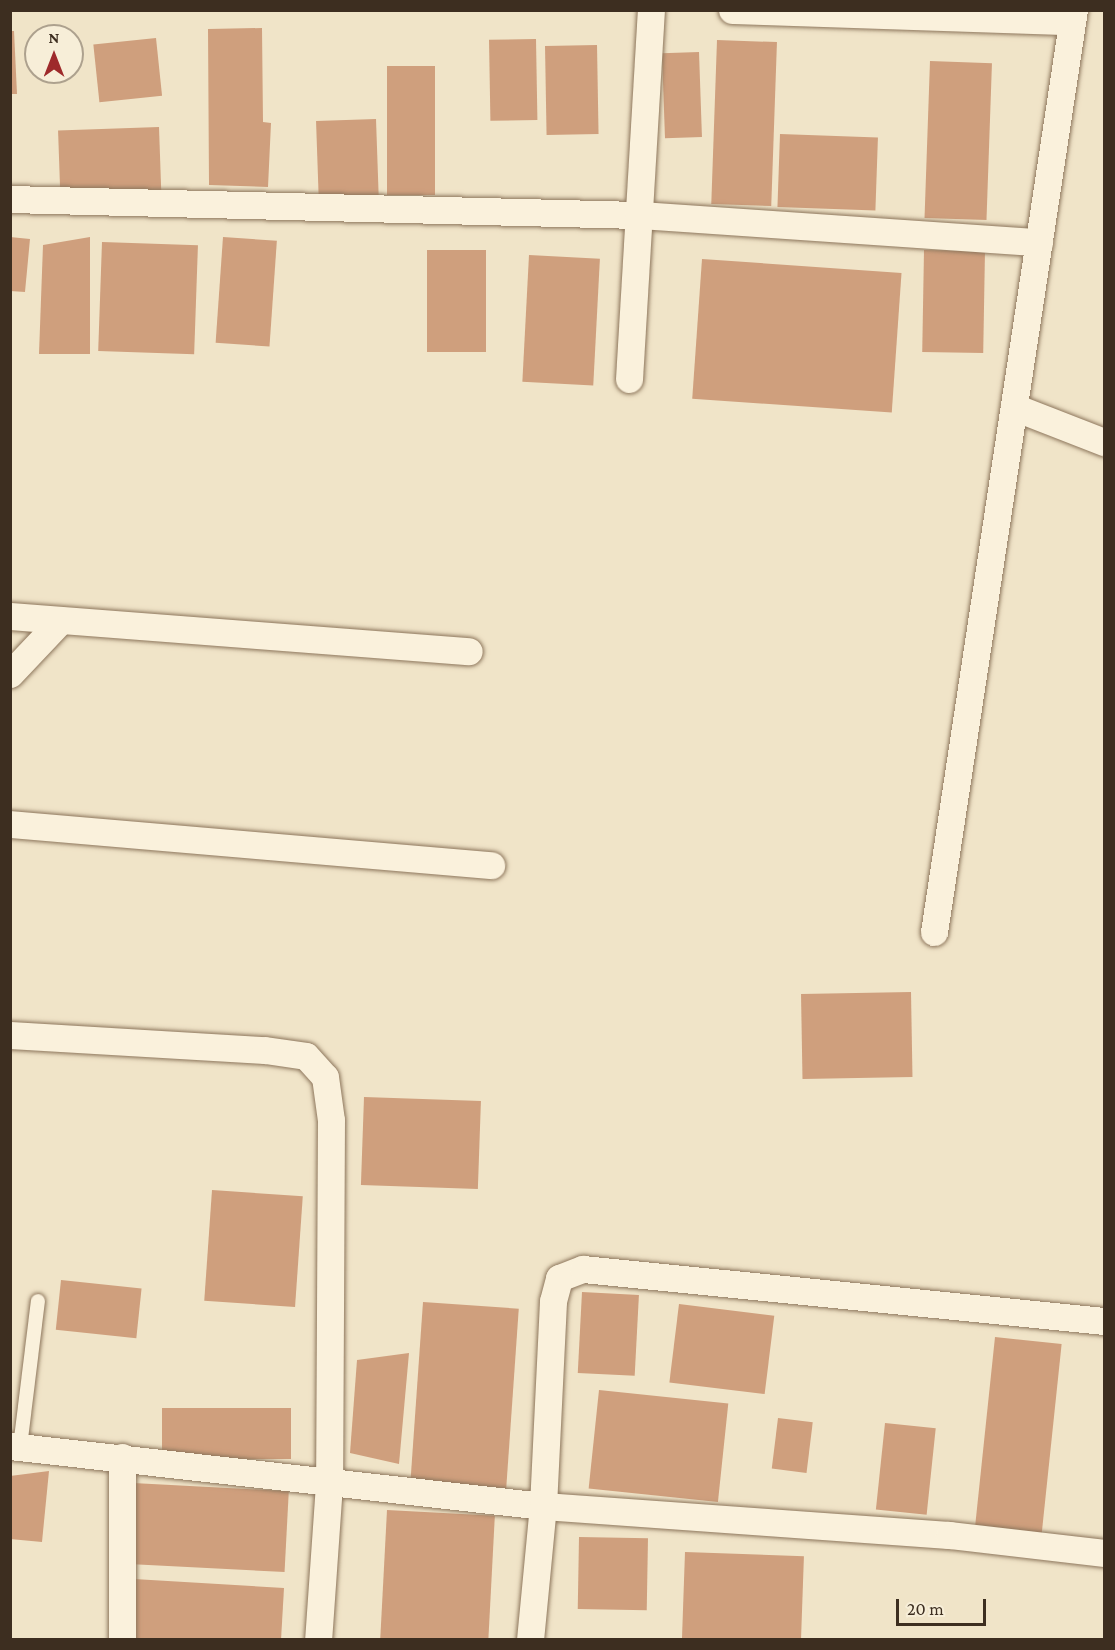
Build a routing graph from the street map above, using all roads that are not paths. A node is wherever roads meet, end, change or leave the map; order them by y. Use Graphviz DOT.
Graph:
graph roads {
  1 [pos="651,10"];
  2 [pos="732,10"];
  3 [pos="1073,16"];
  4 [pos="10,199"];
  5 [pos="639,215"];
  6 [pos="1039,242"];
  7 [pos="629,379"];
  8 [pos="1014,407"];
  9 [pos="1104,442"];
  10 [pos="10,616"];
  11 [pos="61,620"];
  12 [pos="469,651"];
  13 [pos="10,674"];
  14 [pos="10,824"];
  15 [pos="491,865"];
  16 [pos="934,932"];
  17 [pos="10,1035"];
  18 [pos="38,1301"];
  19 [pos="1104,1321"];
  20 [pos="15,1447"];
  21 [pos="122,1457"];
  22 [pos="329,1484"];
  23 [pos="543,1506"];
  24 [pos="1104,1553"];
  25 [pos="122,1640"];
  26 [pos="318,1640"];
  27 [pos="530,1640"];
  1 -- 5 [label="street"];
  2 -- 3 [label="street"];
  3 -- 6 [label="street"];
  4 -- 5 [label="street"];
  5 -- 6 [label="street"];
  5 -- 7 [label="street"];
  6 -- 8 [label="street"];
  8 -- 9 [label="street"];
  8 -- 16 [label="street"];
  10 -- 11 [label="street"];
  11 -- 12 [label="street"];
  11 -- 13 [label="street"];
  14 -- 15 [label="street"];
  17 -- 22 [label="street"];
  18 -- 20 [label="lane"];
  19 -- 23 [label="street"];
  20 -- 21 [label="street"];
  21 -- 22 [label="street"];
  21 -- 25 [label="street"];
  22 -- 23 [label="street"];
  22 -- 26 [label="street"];
  23 -- 24 [label="street"];
  23 -- 27 [label="street"];
}
